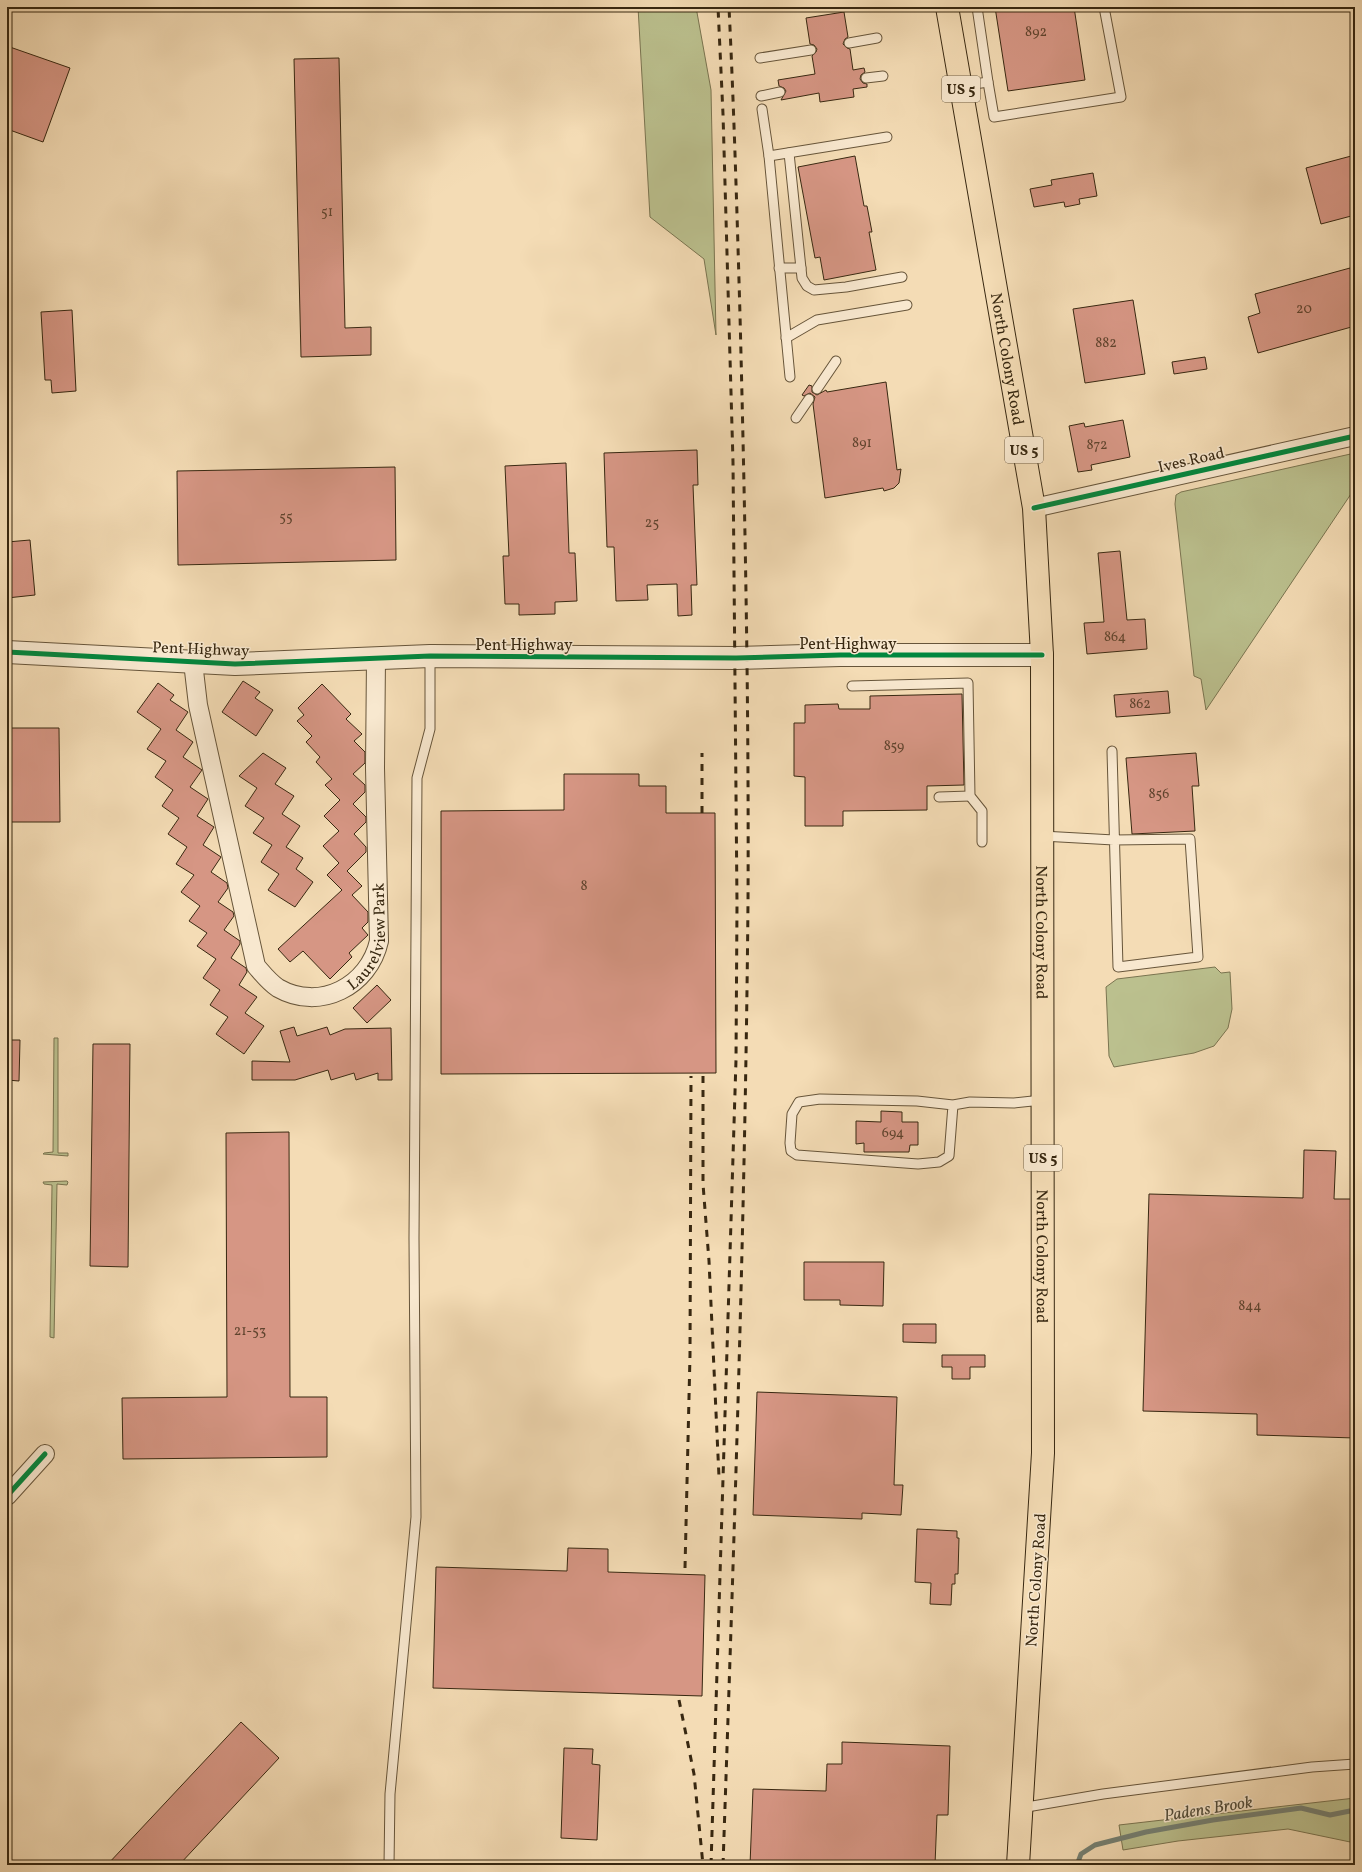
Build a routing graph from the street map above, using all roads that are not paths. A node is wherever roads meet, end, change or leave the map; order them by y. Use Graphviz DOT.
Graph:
graph roads {
  1 [pos="947,7"];
  2 [pos="976,7"];
  3 [pos="1104,7"];
  4 [pos="877,38"];
  5 [pos="849,43"];
  6 [pos="811,50"];
  7 [pos="760,58"];
  8 [pos="883,76"];
  9 [pos="866,78"];
  10 [pos="988,82"];
  11 [pos="961,86"];
  12 [pos="780,92"];
  13 [pos="761,96"];
  14 [pos="762,109"];
  15 [pos="887,137"];
  16 [pos="789,153"];
  17 [pos="769,156"];
  18 [pos="779,268"];
  19 [pos="801,268"];
  20 [pos="902,277"];
  21 [pos="907,305"];
  22 [pos="786,338"];
  23 [pos="836,362"];
  24 [pos="790,377"];
  25 [pos="817,389"];
  26 [pos="809,399"];
  27 [pos="796,418"];
  28 [pos="1355,436"];
  29 [pos="1034,508"];
  30 [pos="7,652"];
  31 [pos="430,656"];
  32 [pos="1042,656"];
  33 [pos="376,658"];
  34 [pos="194,662"];
  35 [pos="852,686"];
  36 [pos="1112,751"];
  37 [pos="970,796"];
  38 [pos="939,797"];
  39 [pos="1042,836"];
  40 [pos="1114,840"];
  41 [pos="982,842"];
  42 [pos="1042,1100"];
  43 [pos="952,1105"];
  44 [pos="45,1454"];
  45 [pos="7,1496"];
  46 [pos="1355,1764"];
  47 [pos="1022,1808"];
  48 [pos="389,1865"];
  49 [pos="1018,1865"];
  1 -- 11 [label="main road, North Colony Road / US 5"];
  2 -- 10 [label="lane"];
  3 -- 10 [label="lane"];
  4 -- 5 [label="lane"];
  6 -- 7 [label="lane"];
  8 -- 9 [label="lane"];
  10 -- 11 [label="lane"];
  11 -- 29 [label="main road, North Colony Road / US 5"];
  12 -- 13 [label="lane"];
  14 -- 17 [label="lane"];
  15 -- 16 [label="lane"];
  16 -- 17 [label="lane"];
  16 -- 19 [label="lane"];
  17 -- 18 [label="lane"];
  18 -- 19 [label="lane"];
  18 -- 22 [label="lane"];
  19 -- 20 [label="lane"];
  21 -- 22 [label="lane"];
  22 -- 24 [label="lane"];
  23 -- 25 [label="lane"];
  26 -- 27 [label="lane"];
  28 -- 29 [label="street, Ives Road"];
  29 -- 32 [label="main road, North Colony Road / US 5"];
  30 -- 34 [label="street, Pent Highway"];
  31 -- 32 [label="street, Pent Highway"];
  31 -- 33 [label="street, Pent Highway"];
  31 -- 48 [label="lane"];
  32 -- 39 [label="main road, North Colony Road / US 5"];
  33 -- 34 [label="street, Pent Highway"];
  33 -- 34 [label="street, Laurelview Park"];
  35 -- 37 [label="lane"];
  36 -- 40 [label="lane"];
  37 -- 38 [label="lane"];
  37 -- 41 [label="lane"];
  39 -- 40 [label="lane"];
  39 -- 42 [label="main road, North Colony Road / US 5"];
  40 -- 40 [label="lane"];
  42 -- 43 [label="lane"];
  42 -- 47 [label="main road, North Colony Road / US 5"];
  43 -- 43 [label="lane"];
  44 -- 45 [label="street"];
  46 -- 47 [label="lane"];
  47 -- 49 [label="main road, North Colony Road / US 5"];
}
